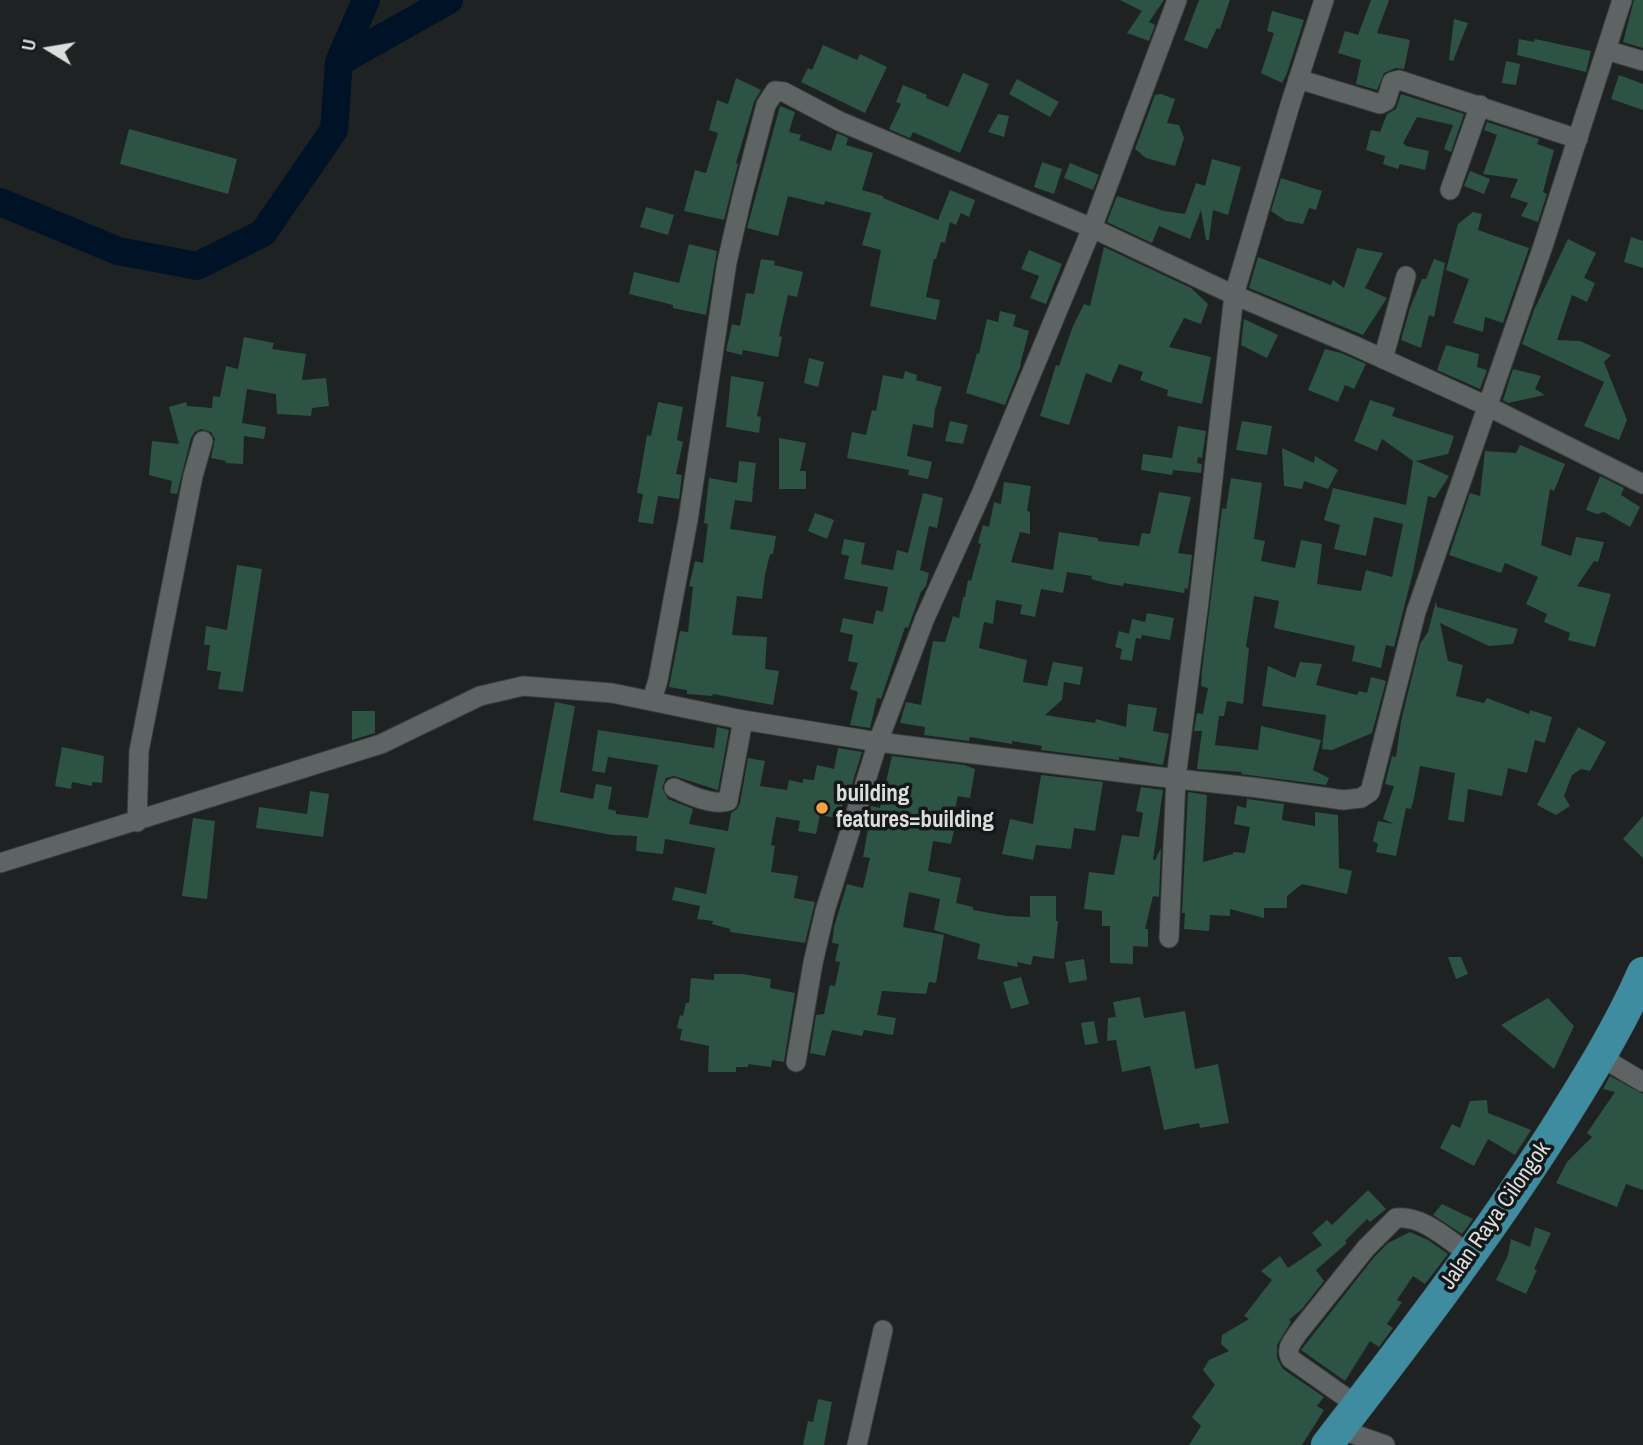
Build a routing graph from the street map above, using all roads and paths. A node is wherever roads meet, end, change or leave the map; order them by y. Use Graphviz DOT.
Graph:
graph roads {
  1 [pos="1177,0"];
  2 [pos="1324,0"];
  3 [pos="1622,0"];
  4 [pos="1606,50"];
  5 [pos="1643,61"];
  6 [pos="1298,79"];
  7 [pos="1480,105"];
  8 [pos="1578,139"];
  9 [pos="1450,190"];
  10 [pos="1092,228"];
  11 [pos="1406,276"];
  12 [pos="1234,295"];
  13 [pos="1383,359"];
  14 [pos="1487,406"];
  15 [pos="203,441"];
  16 [pos="1643,484"];
  17 [pos="652,700"];
  18 [pos="743,720"];
  19 [pos="878,742"];
  20 [pos="1176,778"];
  21 [pos="674,788"];
  22 [pos="137,822"];
  23 [pos="0,863"];
  24 [pos="1169,938"];
  25 [pos="1643,973"];
  26 [pos="1601,1057"];
  27 [pos="796,1062"];
  28 [pos="1643,1083"];
  29 [pos="1470,1255"];
  30 [pos="883,1330"];
  31 [pos="1341,1427"];
  32 [pos="857,1445"];
  33 [pos="1385,1445"];
  1 -- 10 [label="street"];
  2 -- 6 [label="street"];
  3 -- 4 [label="street"];
  4 -- 5 [label="street"];
  4 -- 8 [label="street"];
  6 -- 7 [label="street"];
  6 -- 12 [label="street"];
  7 -- 8 [label="street"];
  7 -- 9 [label="street"];
  8 -- 14 [label="street"];
  10 -- 12 [label="street"];
  10 -- 17 [label="street"];
  10 -- 19 [label="street"];
  11 -- 13 [label="street"];
  12 -- 13 [label="street"];
  12 -- 20 [label="street"];
  13 -- 14 [label="street"];
  14 -- 16 [label="street"];
  14 -- 20 [label="street"];
  15 -- 22 [label="street"];
  17 -- 18 [label="street"];
  17 -- 22 [label="street"];
  18 -- 19 [label="street"];
  18 -- 21 [label="street"];
  19 -- 20 [label="street"];
  19 -- 27 [label="street"];
  20 -- 24 [label="street"];
  22 -- 23 [label="street"];
  25 -- 26 [label="highway, Jalan Raya Cilongok"];
  26 -- 28 [label="street"];
  26 -- 29 [label="highway, Jalan Raya Cilongok"];
  29 -- 31 [label="highway, Jalan Raya Cilongok"];
  29 -- 31 [label="street"];
  30 -- 32 [label="street"];
  31 -- 33 [label="street"];
}
